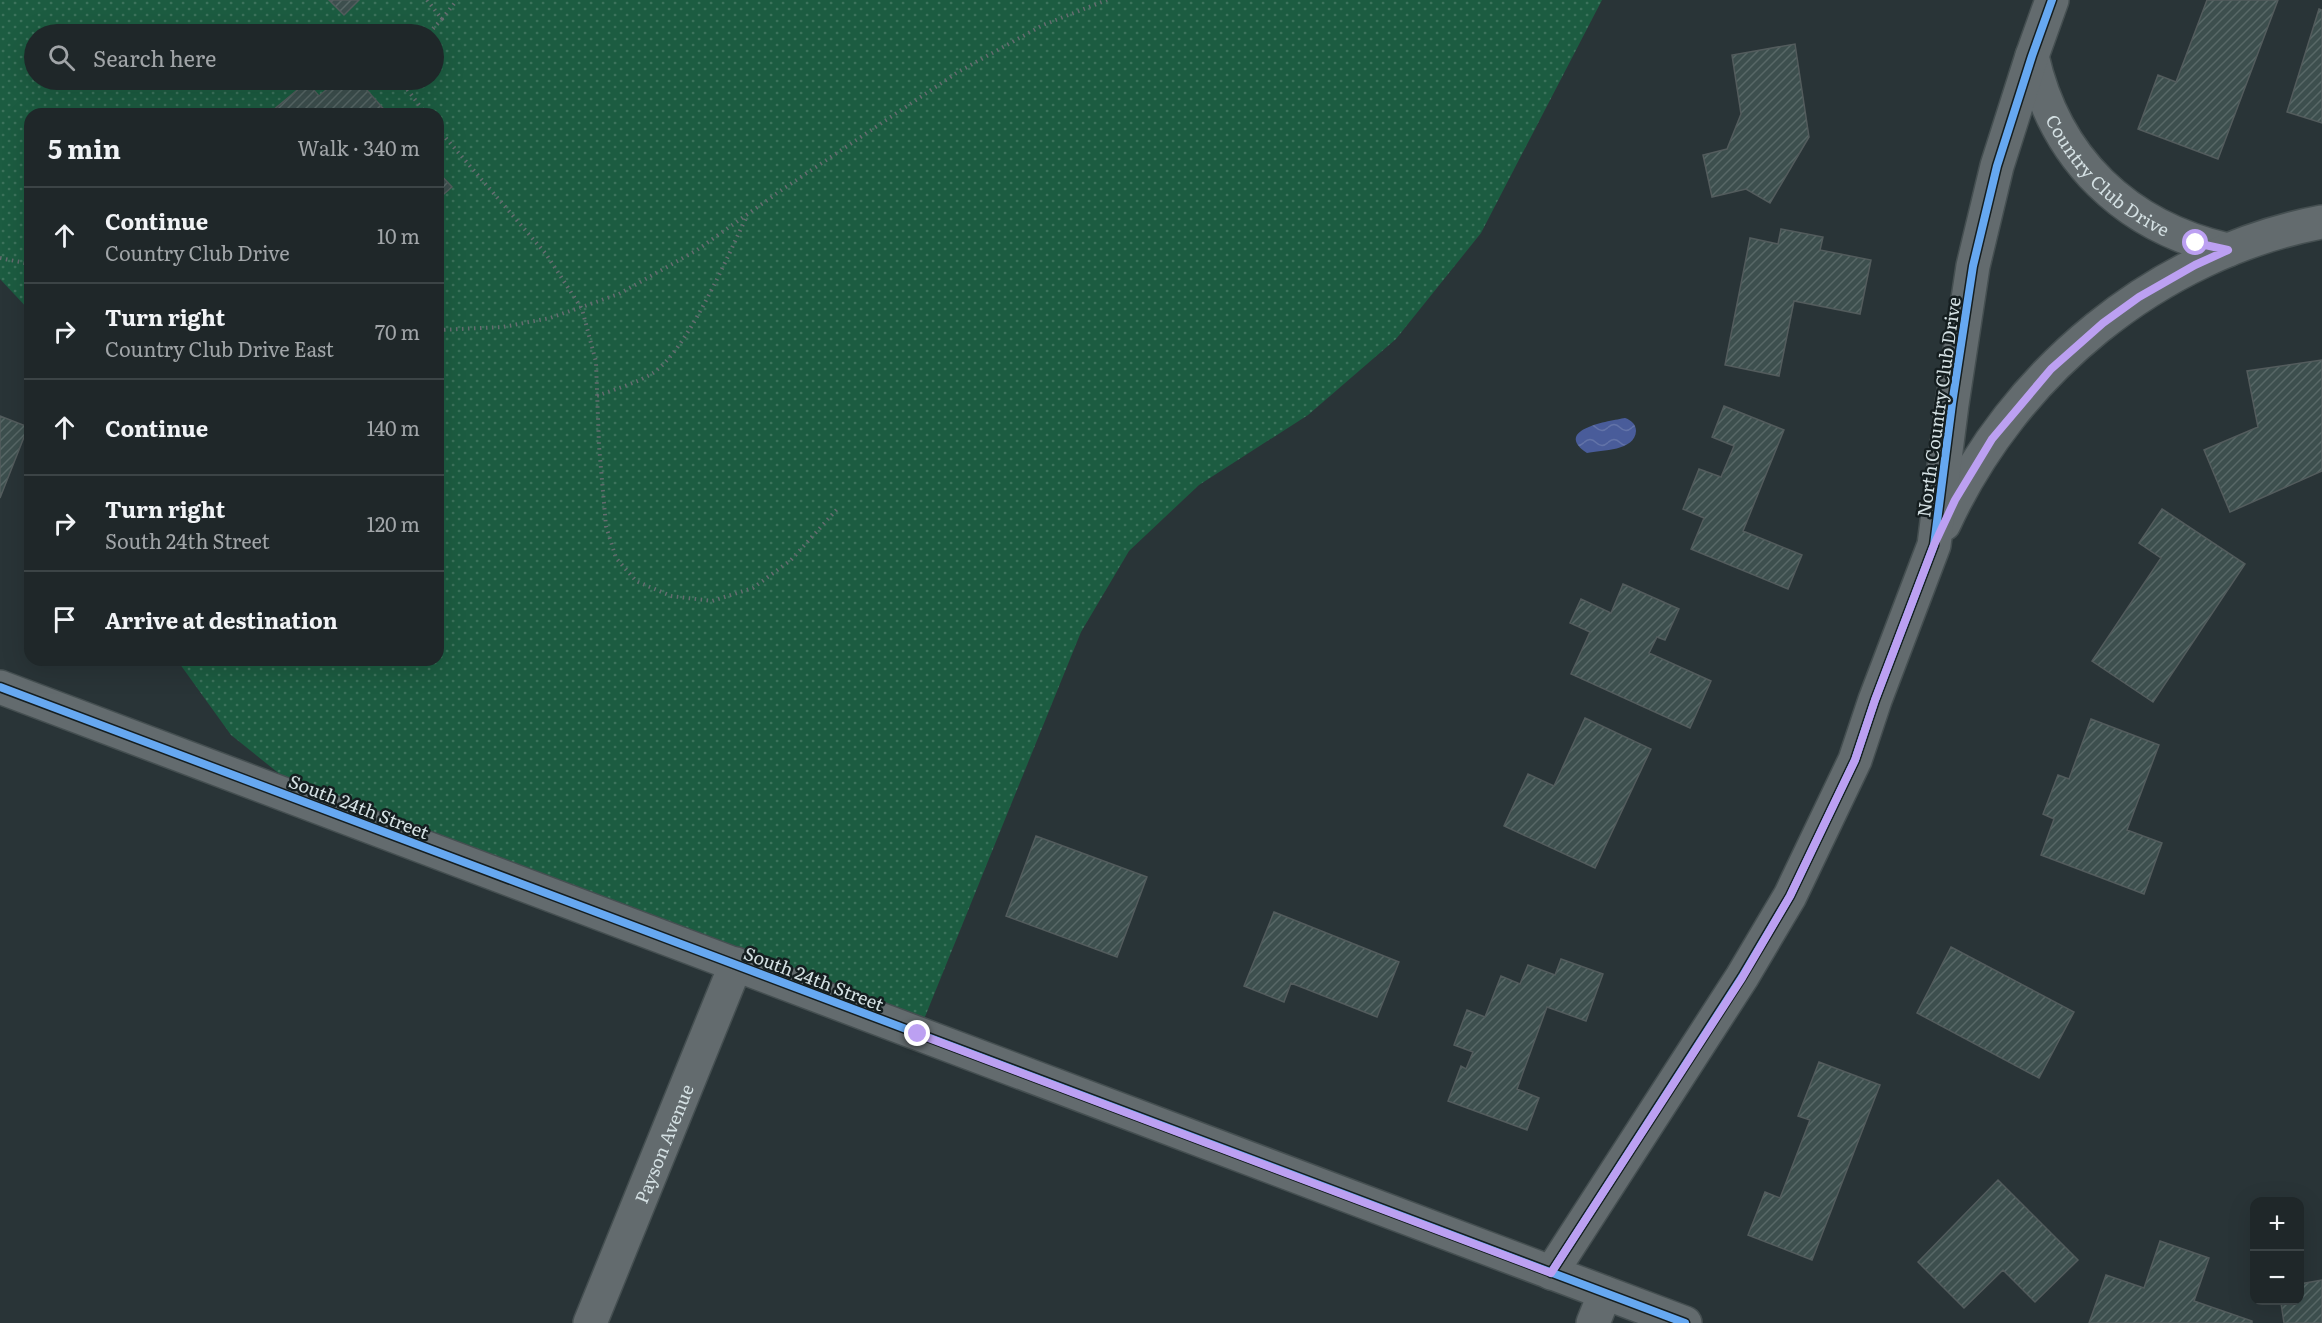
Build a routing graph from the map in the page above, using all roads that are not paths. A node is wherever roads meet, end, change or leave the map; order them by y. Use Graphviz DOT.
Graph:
graph roads {
  1 [pos="2052,0"];
  2 [pos="2032,56"];
  3 [pos="2322,222"];
  4 [pos="2228,250"];
  5 [pos="1934,545"];
  6 [pos="0,687"];
  7 [pos="736,964"];
  8 [pos="1551,1273"];
  9 [pos="1605,1293"];
  10 [pos="590,1323"];
  11 [pos="1593,1323"];
  12 [pos="1685,1323"];
  1 -- 2 [label="street, North Country Club Drive"];
  2 -- 4 [label="street, Country Club Drive"];
  2 -- 5 [label="street, North Country Club Drive"];
  3 -- 4 [label="street"];
  4 -- 5 [label="street"];
  5 -- 8 [label="street, North Country Club Drive"];
  6 -- 7 [label="street, South 24th Street"];
  7 -- 8 [label="street, South 24th Street"];
  7 -- 10 [label="street, Payson Avenue"];
  8 -- 9 [label="street, South 24th Street"];
  9 -- 11 [label="street"];
  9 -- 12 [label="street, South 24th Street"];
}
